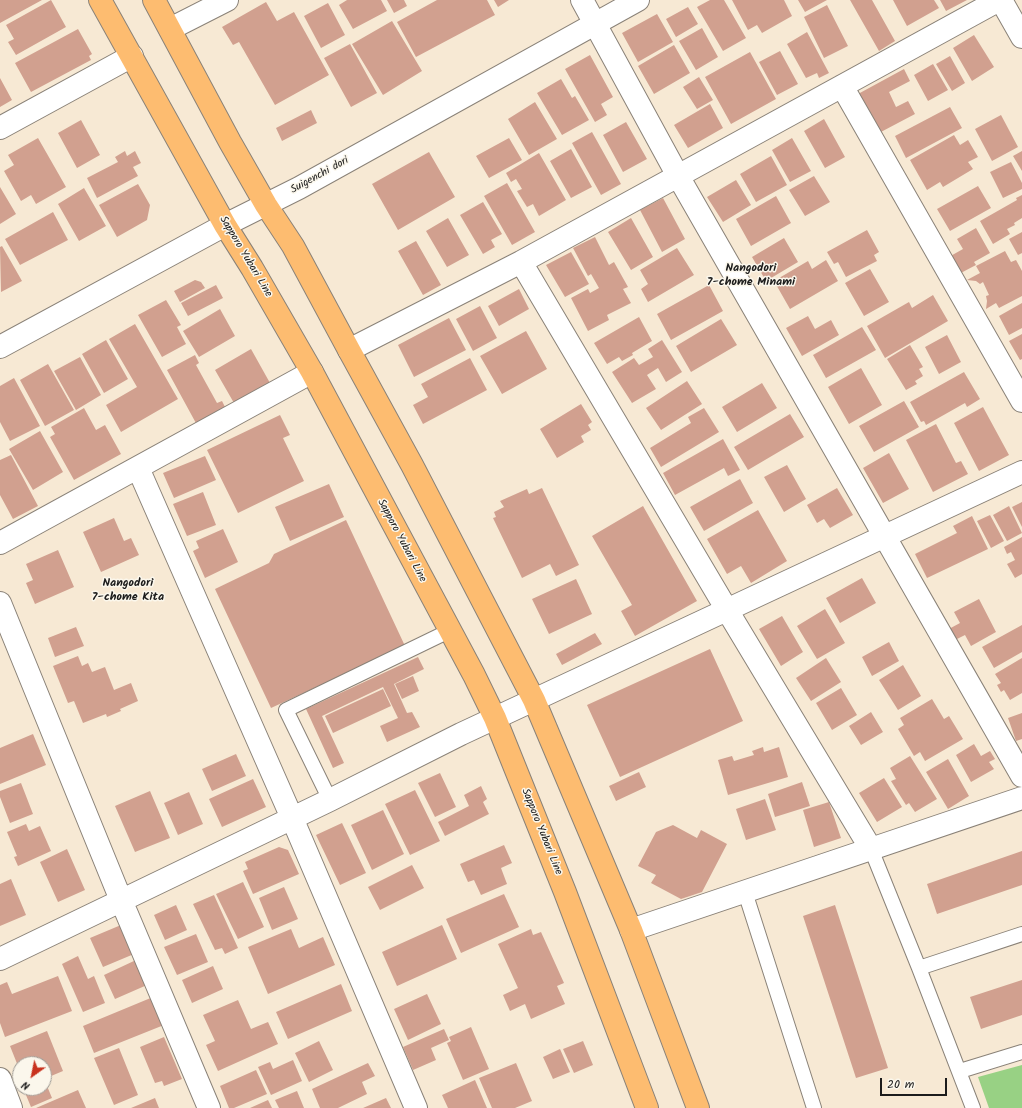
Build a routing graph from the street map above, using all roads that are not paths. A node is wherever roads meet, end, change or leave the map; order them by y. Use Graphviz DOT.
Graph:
graph roads {
  1 [pos="100,0"];
  2 [pos="154,0"];
  3 [pos="227,0"];
  4 [pos="582,0"];
  5 [pos="638,0"];
  6 [pos="1000,0"];
  7 [pos="595,24"];
  8 [pos="170,29"];
  9 [pos="1022,37"];
  10 [pos="132,56"];
  11 [pos="842,86"];
  12 [pos="0,128"];
  13 [pos="678,176"];
  14 [pos="266,205"];
  15 [pos="225,225"];
  16 [pos="521,262"];
  17 [pos="0,347"];
  18 [pos="350,350"];
  19 [pos="312,372"];
  20 [pos="1022,401"];
  21 [pos="138,468"];
  22 [pos="1022,472"];
  23 [pos="884,536"];
  24 [pos="0,543"];
  25 [pos="0,604"];
  26 [pos="727,610"];
  27 [pos="449,631"];
  28 [pos="534,700"];
  29 [pos="495,718"];
  30 [pos="1022,776"];
  31 [pos="1022,798"];
  32 [pos="330,800"];
  33 [pos="292,818"];
  34 [pos="871,849"];
  35 [pos="745,892"];
  36 [pos="121,900"];
  37 [pos="631,930"];
  38 [pos="1022,934"];
  39 [pos="0,959"];
  40 [pos="919,968"];
  41 [pos="1022,1052"];
  42 [pos="960,1071"];
  43 [pos="0,1079"];
  44 [pos="11,1108"];
  45 [pos="209,1108"];
  46 [pos="416,1108"];
  47 [pos="647,1108"];
  48 [pos="698,1108"];
  49 [pos="814,1108"];
  50 [pos="973,1108"];
  1 -- 10 [label="main road, Sapporo Yubari Line"];
  2 -- 8 [label="main road"];
  3 -- 8 [label="street"];
  4 -- 7 [label="street"];
  5 -- 7 [label="street, Suigenchi dori"];
  6 -- 9 [label="street"];
  6 -- 11 [label="street"];
  7 -- 13 [label="street"];
  7 -- 14 [label="street, Suigenchi dori"];
  8 -- 14 [label="main road"];
  10 -- 12 [label="street"];
  10 -- 15 [label="main road, Sapporo Yubari Line"];
  11 -- 13 [label="street"];
  11 -- 20 [label="street"];
  13 -- 16 [label="street"];
  13 -- 23 [label="street"];
  14 -- 15 [label="street, Suigenchi dori"];
  14 -- 18 [label="main road"];
  15 -- 17 [label="street, Suigenchi dori"];
  15 -- 19 [label="main road, Sapporo Yubari Line"];
  16 -- 18 [label="street"];
  16 -- 26 [label="street"];
  18 -- 28 [label="main road"];
  19 -- 21 [label="street"];
  19 -- 27 [label="main road, Sapporo Yubari Line"];
  21 -- 24 [label="street"];
  21 -- 33 [label="street"];
  22 -- 23 [label="street"];
  23 -- 26 [label="street"];
  23 -- 30 [label="street"];
  25 -- 36 [label="street"];
  26 -- 28 [label="street"];
  26 -- 34 [label="street"];
  27 -- 29 [label="main road, Sapporo Yubari Line"];
  27 -- 32 [label="lane"];
  28 -- 29 [label="street"];
  28 -- 37 [label="main road"];
  29 -- 32 [label="street"];
  29 -- 47 [label="main road, Sapporo Yubari Line"];
  31 -- 34 [label="street"];
  32 -- 33 [label="street"];
  33 -- 36 [label="street"];
  33 -- 46 [label="street"];
  34 -- 35 [label="street"];
  34 -- 40 [label="lane"];
  35 -- 37 [label="street"];
  35 -- 49 [label="lane"];
  36 -- 39 [label="street"];
  36 -- 45 [label="street"];
  37 -- 48 [label="main road"];
  38 -- 40 [label="lane"];
  40 -- 42 [label="lane"];
  41 -- 42 [label="lane"];
  42 -- 50 [label="lane"];
  43 -- 44 [label="street"];
}
